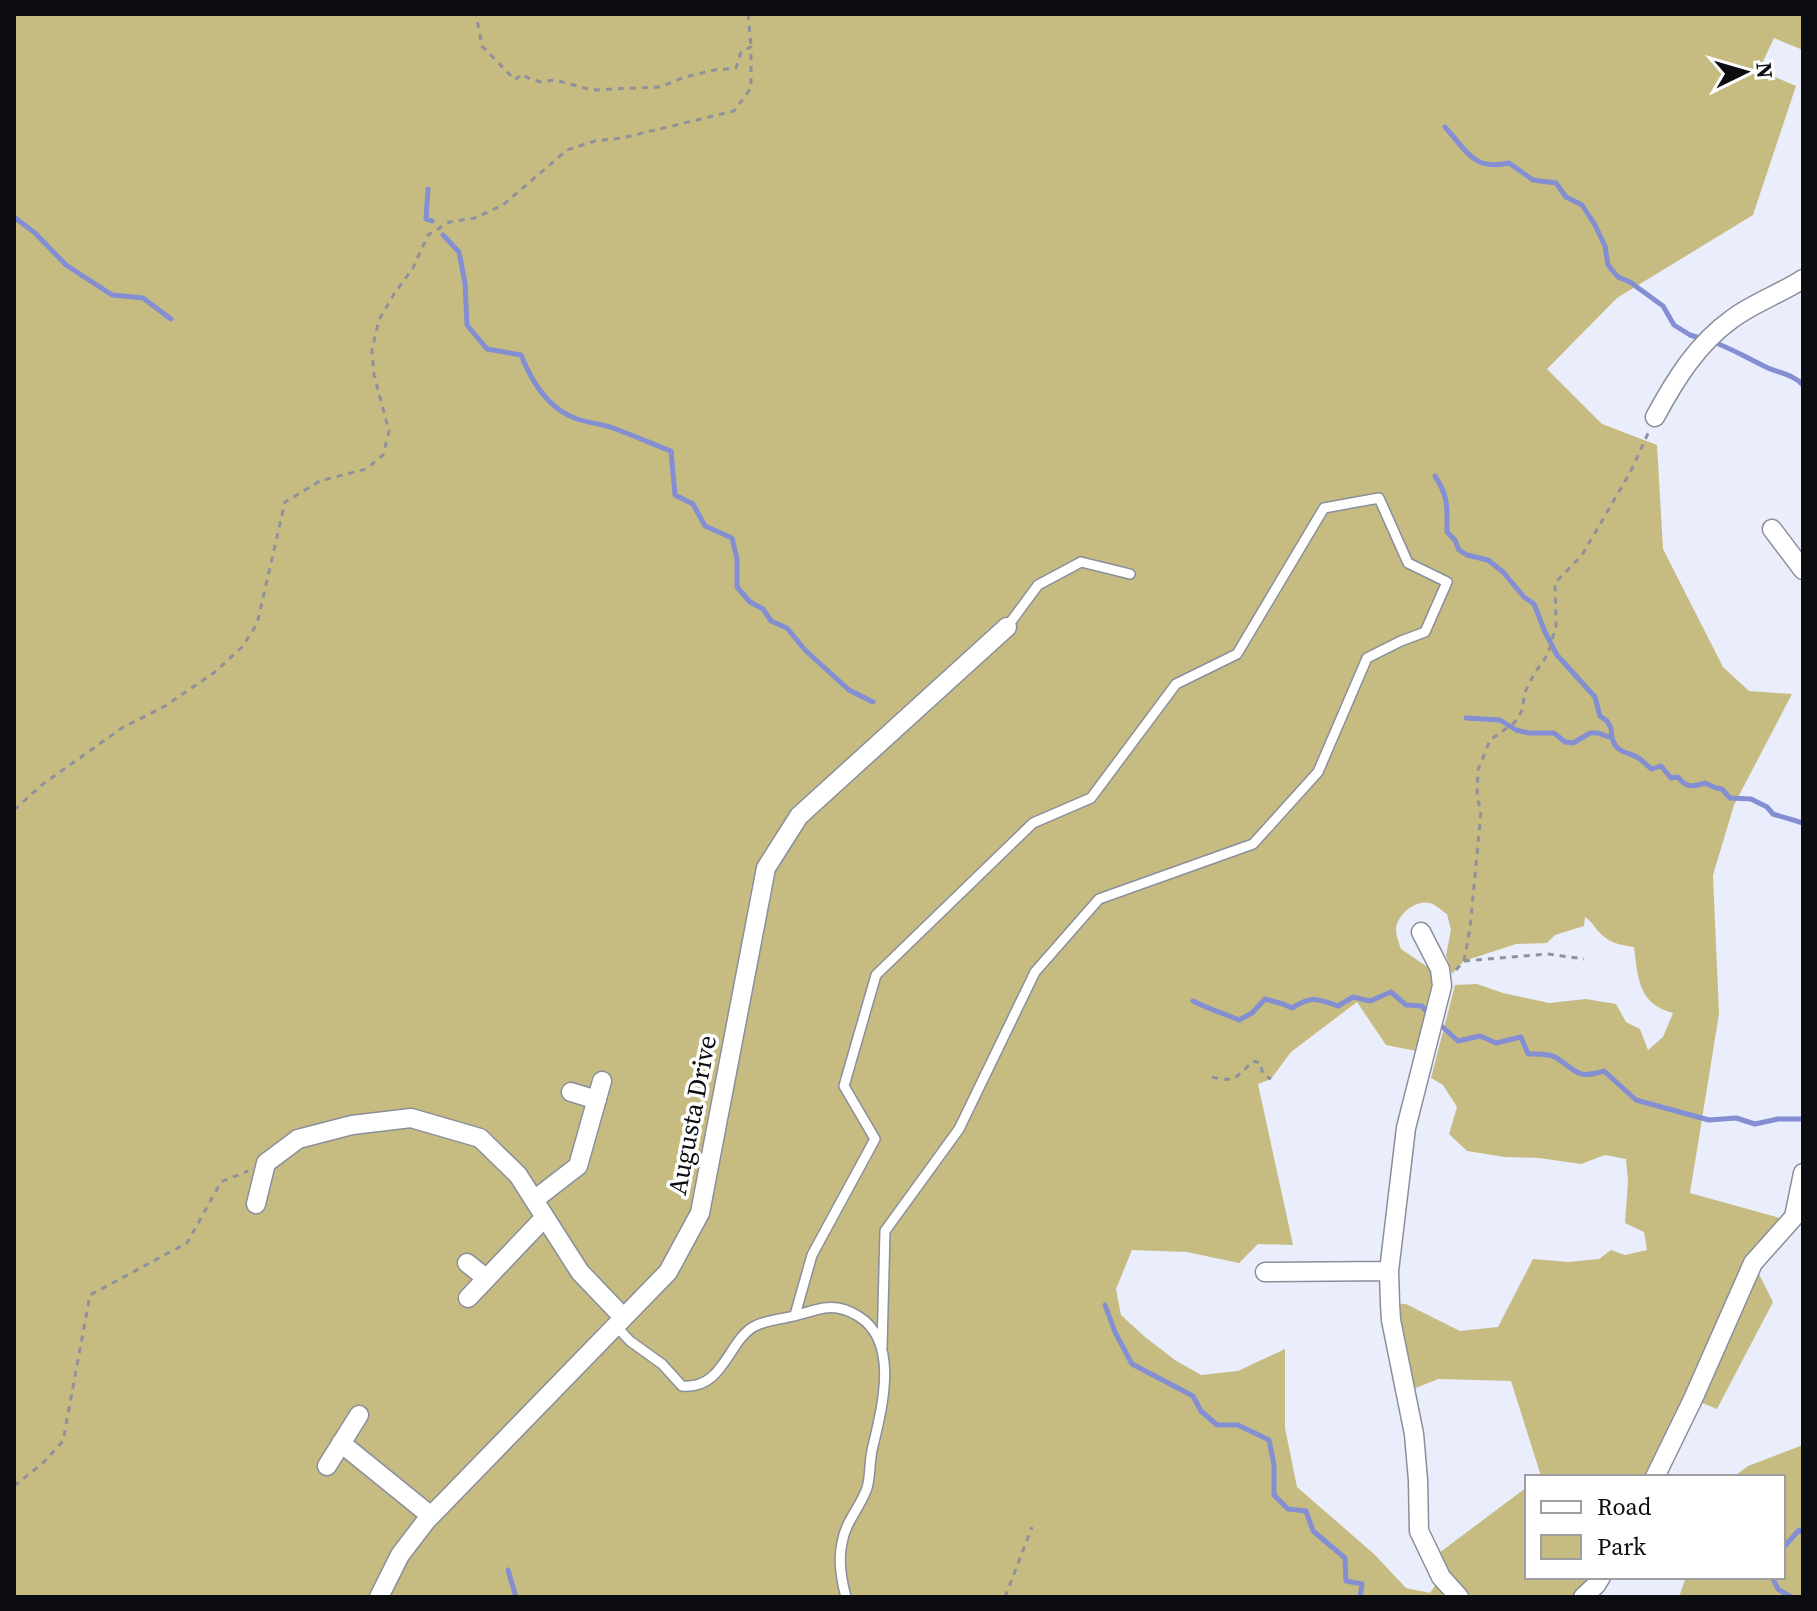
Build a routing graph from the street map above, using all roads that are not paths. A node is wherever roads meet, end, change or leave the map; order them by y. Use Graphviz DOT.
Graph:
graph roads {
  1 [pos="1803,279"];
  2 [pos="1655,417"];
  3 [pos="1772,529"];
  4 [pos="1803,570"];
  5 [pos="1130,574"];
  6 [pos="1007,627"];
  7 [pos="1421,932"];
  8 [pos="602,1081"];
  9 [pos="571,1092"];
  10 [pos="597,1100"];
  11 [pos="1803,1173"];
  12 [pos="534,1200"];
  13 [pos="256,1204"];
  14 [pos="545,1217"];
  15 [pos="467,1263"];
  16 [pos="1389,1271"];
  17 [pos="1265,1272"];
  18 [pos="486,1278"];
  19 [pos="468,1298"];
  20 [pos="795,1315"];
  21 [pos="619,1321"];
  22 [pos="882,1348"];
  23 [pos="359,1415"];
  24 [pos="341,1443"];
  25 [pos="327,1466"];
  26 [pos="1656,1475"];
  27 [pos="431,1516"];
  28 [pos="1600,1579"];
  29 [pos="379,1597"];
  30 [pos="846,1597"];
  31 [pos="1459,1597"];
  32 [pos="1583,1597"];
  1 -- 2 [label="street"];
  3 -- 4 [label="street"];
  5 -- 6 [label="lane"];
  6 -- 21 [label="street, Augusta Drive"];
  7 -- 16 [label="street"];
  8 -- 10 [label="street"];
  9 -- 10 [label="street"];
  10 -- 12 [label="street"];
  11 -- 26 [label="street"];
  12 -- 13 [label="street"];
  12 -- 14 [label="street"];
  14 -- 18 [label="street"];
  14 -- 21 [label="street"];
  15 -- 18 [label="street"];
  16 -- 17 [label="street"];
  16 -- 31 [label="street"];
  18 -- 19 [label="street"];
  20 -- 21 [label="lane"];
  20 -- 22 [label="lane"];
  20 -- 22 [label="lane"];
  21 -- 27 [label="street, Augusta Drive"];
  22 -- 30 [label="lane"];
  23 -- 24 [label="street"];
  24 -- 25 [label="street"];
  24 -- 27 [label="street"];
  27 -- 29 [label="street, Augusta Drive"];
  28 -- 32 [label="street"];
}
